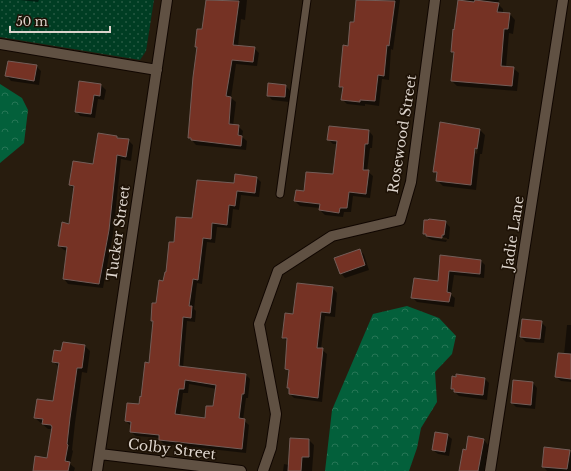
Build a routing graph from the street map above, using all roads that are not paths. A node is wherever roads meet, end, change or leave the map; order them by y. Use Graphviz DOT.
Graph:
graph roads {
  1 [pos="167,0"];
  2 [pos="307,0"];
  3 [pos="435,0"];
  4 [pos="563,0"];
  5 [pos="0,44"];
  6 [pos="156,70"];
  7 [pos="280,194"];
  8 [pos="100,454"];
  9 [pos="97,471"];
  10 [pos="241,471"];
  11 [pos="263,471"];
  12 [pos="490,471"];
  1 -- 6 [label="street, Tucker Street"];
  2 -- 7 [label="lane"];
  3 -- 11 [label="street, Rosewood Street"];
  4 -- 12 [label="street, Jadie Lane"];
  5 -- 6 [label="street"];
  6 -- 8 [label="street, Tucker Street"];
  8 -- 9 [label="street, Tucker Street"];
  8 -- 10 [label="street, Colby Street"];
}
